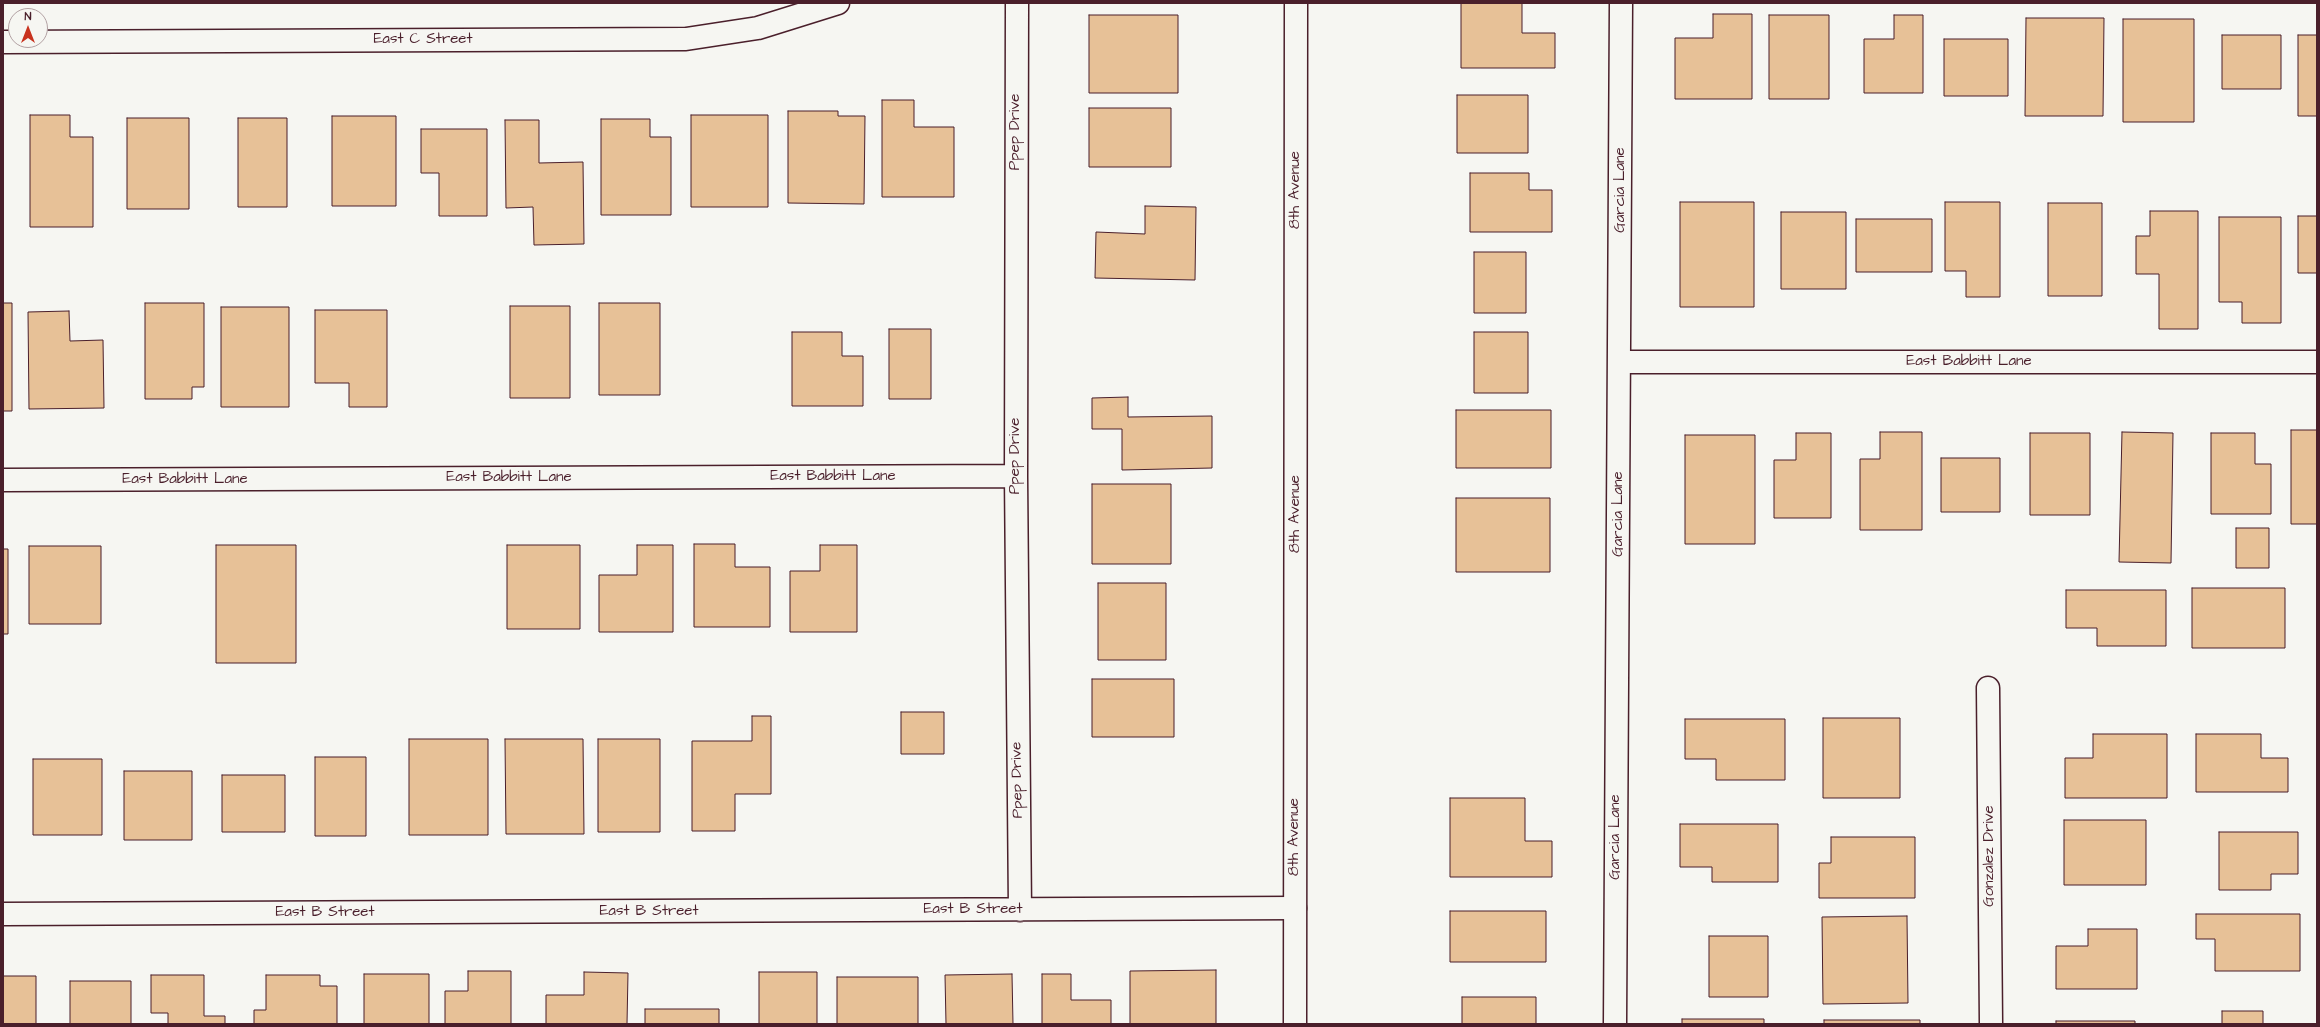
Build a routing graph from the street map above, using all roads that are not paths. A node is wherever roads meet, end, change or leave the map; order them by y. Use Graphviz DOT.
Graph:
graph roads {
  1 [pos="838,3"];
  2 [pos="1017,3"];
  3 [pos="1296,3"];
  4 [pos="1621,3"];
  5 [pos="3,42"];
  6 [pos="1620,362"];
  7 [pos="2317,362"];
  8 [pos="1016,476"];
  9 [pos="3,480"];
  10 [pos="1988,688"];
  11 [pos="1295,908"];
  12 [pos="1020,910"];
  13 [pos="3,914"];
  14 [pos="1295,1024"];
  15 [pos="1615,1024"];
  16 [pos="1991,1024"];
  1 -- 5 [label="street, East C Street"];
  2 -- 8 [label="street, Ppep Drive"];
  3 -- 11 [label="street, 8th Avenue"];
  4 -- 6 [label="street, Garcia Lane"];
  6 -- 7 [label="street, East Babbitt Lane"];
  6 -- 15 [label="street, Garcia Lane"];
  8 -- 9 [label="street, East Babbitt Lane"];
  8 -- 12 [label="street, Ppep Drive"];
  10 -- 16 [label="street, Gonzalez Drive"];
  11 -- 12 [label="street, East B Street"];
  11 -- 14 [label="street, 8th Avenue"];
  12 -- 13 [label="street, East B Street"];
}
